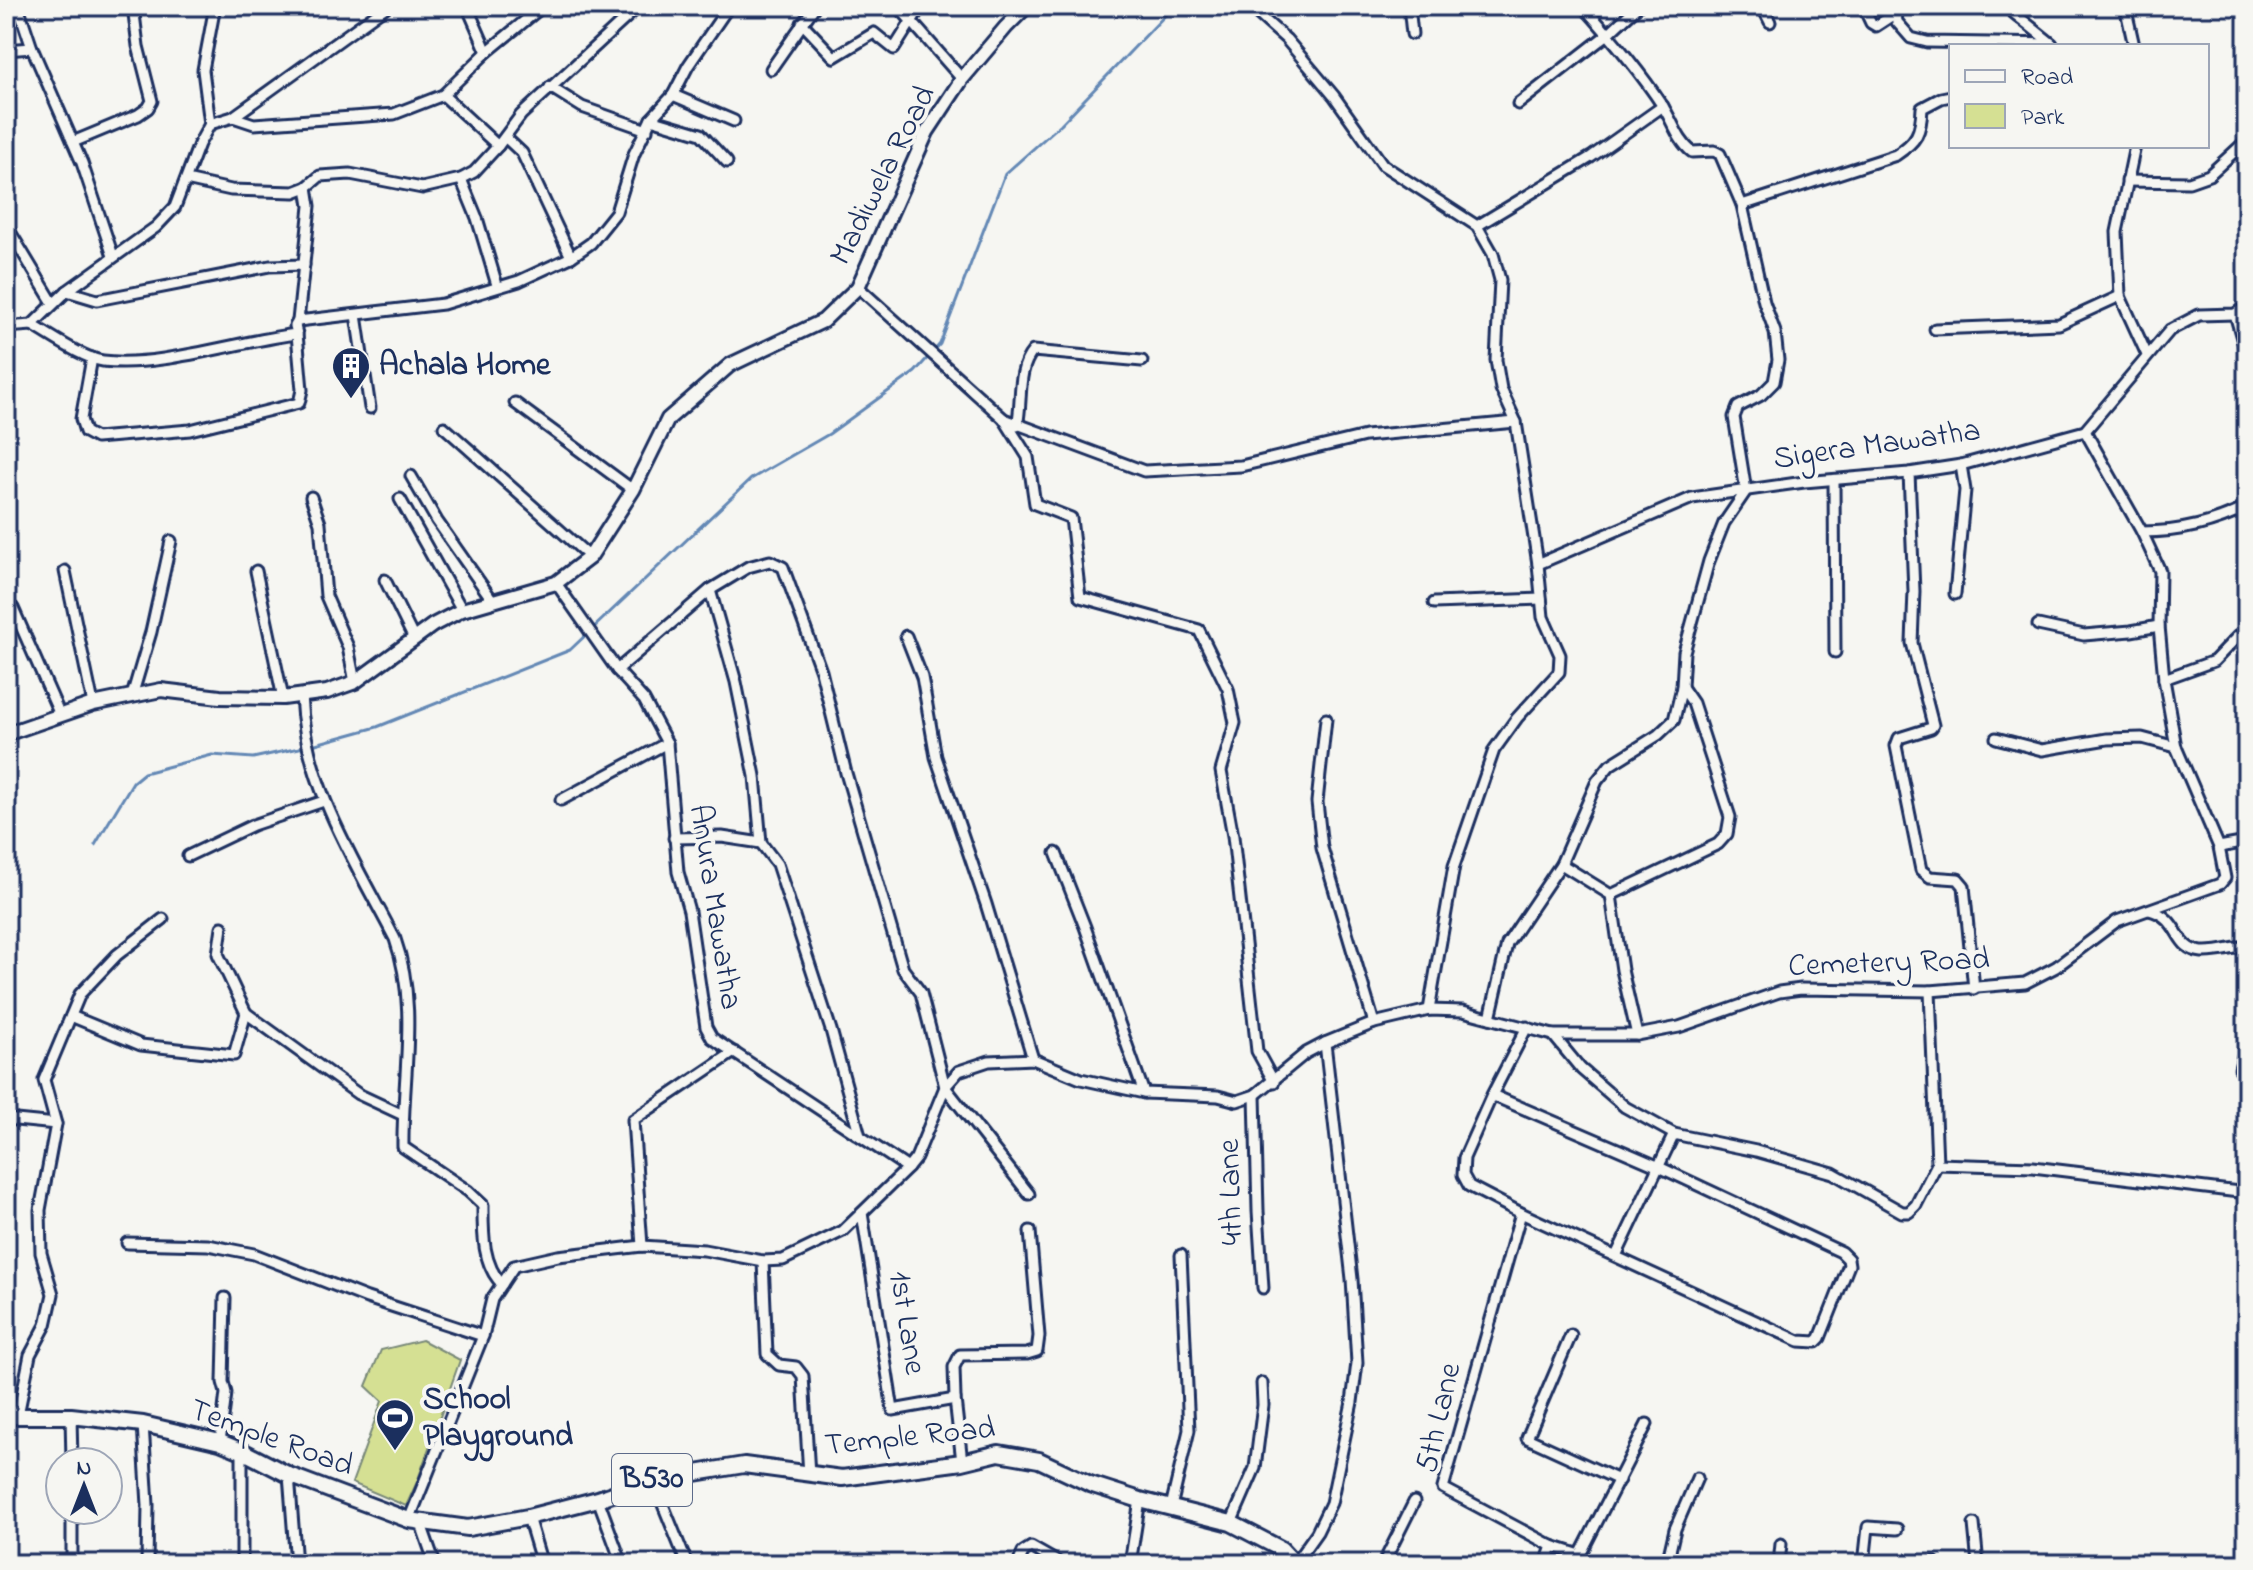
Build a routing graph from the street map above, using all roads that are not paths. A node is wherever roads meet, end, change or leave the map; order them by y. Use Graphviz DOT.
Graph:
graph roads {
  1 [pos="133,6"];
  2 [pos="215,6"];
  3 [pos="387,6"];
  4 [pos="467,6"];
  5 [pos="543,6"];
  6 [pos="639,6"];
  7 [pos="729,6"];
  8 [pos="815,6"];
  9 [pos="898,6"];
  10 [pos="921,6"];
  11 [pos="1027,6"];
  12 [pos="1249,6"];
  13 [pos="1409,6"];
  14 [pos="1583,6"];
  15 [pos="1638,6"];
  16 [pos="1762,6"];
  17 [pos="1863,6"];
  18 [pos="2005,6"];
  19 [pos="2125,6"];
  20 [pos="1900,10"];
  21 [pos="19,11"];
  22 [pos="6,17"];
  23 [pos="910,22"];
  24 [pos="1770,22"];
  25 [pos="802,23"];
  26 [pos="1412,34"];
  27 [pos="1608,34"];
  28 [pos="2010,44"];
  29 [pos="2051,44"];
  30 [pos="2134,44"];
  31 [pos="32,48"];
  32 [pos="6,50"];
  33 [pos="487,52"];
  34 [pos="771,69"];
  35 [pos="962,79"];
  36 [pos="550,87"];
  37 [pos="443,95"];
  38 [pos="673,95"];
  39 [pos="1949,96"];
  40 [pos="1518,104"];
  41 [pos="1663,106"];
  42 [pos="233,117"];
  43 [pos="651,119"];
  44 [pos="734,121"];
  45 [pos="210,124"];
  46 [pos="647,130"];
  47 [pos="505,137"];
  48 [pos="2247,140"];
  49 [pos="73,142"];
  50 [pos="498,146"];
  51 [pos="2135,148"];
  52 [pos="727,162"];
  53 [pos="461,179"];
  54 [pos="186,180"];
  55 [pos="2127,181"];
  56 [pos="307,187"];
  57 [pos="1742,205"];
  58 [pos="6,225"];
  59 [pos="1477,226"];
  60 [pos="113,256"];
  61 [pos="571,257"];
  62 [pos="304,265"];
  63 [pos="497,285"];
  64 [pos="858,287"];
  65 [pos="67,291"];
  66 [pos="2120,296"];
  67 [pos="53,303"];
  68 [pos="2247,306"];
  69 [pos="2235,314"];
  70 [pos="356,315"];
  71 [pos="298,321"];
  72 [pos="32,325"];
  73 [pos="6,327"];
  74 [pos="1935,329"];
  75 [pos="297,334"];
  76 [pos="2147,355"];
  77 [pos="2247,356"];
  78 [pos="92,358"];
  79 [pos="1142,361"];
  80 [pos="515,403"];
  81 [pos="370,408"];
  82 [pos="1004,419"];
  83 [pos="1516,422"];
  84 [pos="1017,426"];
  85 [pos="444,427"];
  86 [pos="2085,431"];
  87 [pos="1961,465"];
  88 [pos="1909,473"];
  89 [pos="411,476"];
  90 [pos="1834,480"];
  91 [pos="633,490"];
  92 [pos="1746,491"];
  93 [pos="311,497"];
  94 [pos="400,499"];
  95 [pos="2247,507"];
  96 [pos="2142,532"];
  97 [pos="171,541"];
  98 [pos="590,557"];
  99 [pos="1538,564"];
  100 [pos="65,571"];
  101 [pos="256,571"];
  102 [pos="385,580"];
  103 [pos="556,583"];
  104 [pos="710,590"];
  105 [pos="1955,594"];
  106 [pos="1541,599"];
  107 [pos="493,601"];
  108 [pos="1434,603"];
  109 [pos="13,608"];
  110 [pos="462,610"];
  111 [pos="2038,625"];
  112 [pos="2159,626"];
  113 [pos="2247,635"];
  114 [pos="906,636"];
  115 [pos="414,639"];
  116 [pos="1835,652"];
  117 [pos="617,670"];
  118 [pos="2164,679"];
  119 [pos="355,682"];
  120 [pos="1682,687"];
  121 [pos="132,696"];
  122 [pos="301,696"];
  123 [pos="283,698"];
  124 [pos="93,704"];
  125 [pos="60,715"];
  126 [pos="1326,719"];
  127 [pos="6,734"];
  128 [pos="1996,738"];
  129 [pos="667,743"];
  130 [pos="2176,747"];
  131 [pos="561,800"];
  132 [pos="324,801"];
  133 [pos="674,838"];
  134 [pos="2247,842"];
  135 [pos="761,843"];
  136 [pos="2219,847"];
  137 [pos="1056,853"];
  138 [pos="188,856"];
  139 [pos="1561,864"];
  140 [pos="1611,895"];
  141 [pos="2149,910"];
  142 [pos="163,919"];
  143 [pos="222,927"];
  144 [pos="2247,946"];
  145 [pos="1974,989"];
  146 [pos="1930,991"];
  147 [pos="1429,1010"];
  148 [pos="246,1013"];
  149 [pos="71,1016"];
  150 [pos="1490,1018"];
  151 [pos="1374,1023"];
  152 [pos="1527,1027"];
  153 [pos="1553,1035"];
  154 [pos="1637,1035"];
  155 [pos="2247,1039"];
  156 [pos="1325,1043"];
  157 [pos="734,1052"];
  158 [pos="1033,1059"];
  159 [pos="2240,1069"];
  160 [pos="1274,1082"];
  161 [pos="945,1087"];
  162 [pos="1144,1093"];
  163 [pos="1255,1095"];
  164 [pos="1492,1095"];
  165 [pos="403,1115"];
  166 [pos="6,1119"];
  167 [pos="56,1124"];
  168 [pos="1674,1134"];
  169 [pos="860,1136"];
  170 [pos="1937,1164"];
  171 [pos="1657,1166"];
  172 [pos="908,1168"];
  173 [pos="2247,1193"];
  174 [pos="1029,1194"];
  175 [pos="862,1213"];
  176 [pos="1521,1213"];
  177 [pos="1030,1231"];
  178 [pos="127,1243"];
  179 [pos="642,1246"];
  180 [pos="1181,1255"];
  181 [pos="1616,1256"];
  182 [pos="763,1261"];
  183 [pos="502,1284"];
  184 [pos="1263,1288"];
  185 [pos="225,1298"];
  186 [pos="1571,1335"];
  187 [pos="483,1336"];
  188 [pos="1262,1383"];
  189 [pos="955,1399"];
  190 [pos="12,1415"];
  191 [pos="71,1416"];
  192 [pos="143,1424"];
  193 [pos="1647,1424"];
  194 [pos="220,1442"];
  195 [pos="72,1446"];
  196 [pos="242,1451"];
  197 [pos="962,1462"];
  198 [pos="289,1475"];
  199 [pos="809,1475"];
  200 [pos="1697,1478"];
  201 [pos="653,1480"];
  202 [pos="1619,1480"];
  203 [pos="598,1499"];
  204 [pos="1140,1500"];
  205 [pos="1414,1502"];
  206 [pos="1171,1507"];
  207 [pos="528,1517"];
  208 [pos="415,1522"];
  209 [pos="1231,1523"];
  210 [pos="1974,1524"];
  211 [pos="72,1526"];
  212 [pos="1897,1529"];
  213 [pos="1781,1544"];
  214 [pos="1552,1546"];
  215 [pos="72,1564"];
  216 [pos="147,1564"];
  217 [pos="242,1564"];
  218 [pos="296,1564"];
  219 [pos="435,1564"];
  220 [pos="542,1564"];
  221 [pos="622,1564"];
  222 [pos="687,1564"];
  223 [pos="1018,1564"];
  224 [pos="1061,1564"];
  225 [pos="1130,1564"];
  226 [pos="1295,1564"];
  227 [pos="1383,1564"];
  228 [pos="1546,1564"];
  229 [pos="1667,1564"];
  230 [pos="1779,1564"];
  231 [pos="1864,1564"];
  232 [pos="1978,1564"];
  1 -- 49 [label="street"];
  2 -- 45 [label="street"];
  3 -- 42 [label="street"];
  4 -- 33 [label="street"];
  5 -- 33 [label="street"];
  6 -- 36 [label="street"];
  7 -- 38 [label="street"];
  8 -- 25 [label="street"];
  9 -- 23 [label="street"];
  10 -- 23 [label="street"];
  11 -- 35 [label="main road, Madiwela Road"];
  12 -- 59 [label="street"];
  13 -- 26 [label="street"];
  14 -- 27 [label="street"];
  15 -- 27 [label="street"];
  16 -- 24 [label="street"];
  17 -- 20 [label="street"];
  18 -- 29 [label="street"];
  19 -- 30 [label="street"];
  20 -- 28 [label="street"];
  21 -- 22 [label="street"];
  21 -- 31 [label="street"];
  23 -- 25 [label="street"];
  23 -- 35 [label="street"];
  25 -- 34 [label="street"];
  27 -- 40 [label="street"];
  27 -- 41 [label="street"];
  31 -- 32 [label="street"];
  31 -- 49 [label="street"];
  33 -- 37 [label="street"];
  35 -- 64 [label="main road, Madiwela Road"];
  36 -- 46 [label="street"];
  36 -- 47 [label="street"];
  37 -- 42 [label="street"];
  37 -- 50 [label="street"];
  38 -- 43 [label="street"];
  38 -- 44 [label="street"];
  39 -- 57 [label="street"];
  41 -- 57 [label="street"];
  41 -- 59 [label="street"];
  42 -- 45 [label="street"];
  43 -- 46 [label="street"];
  43 -- 52 [label="street"];
  45 -- 54 [label="street"];
  46 -- 61 [label="street"];
  47 -- 50 [label="street"];
  47 -- 61 [label="street"];
  48 -- 55 [label="street"];
  49 -- 60 [label="street"];
  50 -- 53 [label="street"];
  51 -- 55 [label="street"];
  53 -- 56 [label="street"];
  53 -- 63 [label="street"];
  54 -- 56 [label="street"];
  54 -- 60 [label="street"];
  55 -- 66 [label="street"];
  56 -- 62 [label="street"];
  57 -- 92 [label="street"];
  58 -- 67 [label="street"];
  59 -- 83 [label="street"];
  60 -- 65 [label="street"];
  61 -- 63 [label="street"];
  62 -- 65 [label="street"];
  62 -- 71 [label="street"];
  63 -- 70 [label="street"];
  64 -- 82 [label="street"];
  64 -- 91 [label="main road, Madiwela Road"];
  65 -- 67 [label="street"];
  66 -- 74 [label="street"];
  66 -- 76 [label="street"];
  67 -- 72 [label="street"];
  68 -- 69 [label="street"];
  69 -- 76 [label="street"];
  69 -- 77 [label="street"];
  70 -- 71 [label="street"];
  70 -- 81 [label="street"];
  71 -- 75 [label="street"];
  72 -- 73 [label="street"];
  72 -- 78 [label="street"];
  75 -- 78 [label="street"];
  75 -- 78 [label="street"];
  76 -- 86 [label="street"];
  79 -- 84 [label="street"];
  80 -- 91 [label="street"];
  82 -- 84 [label="street"];
  82 -- 160 [label="street"];
  83 -- 84 [label="street"];
  83 -- 99 [label="street"];
  85 -- 98 [label="street"];
  86 -- 87 [label="street, Sigera Mawatha"];
  86 -- 96 [label="street"];
  87 -- 88 [label="street, Sigera Mawatha"];
  87 -- 105 [label="street"];
  88 -- 90 [label="street, Sigera Mawatha"];
  88 -- 145 [label="street"];
  89 -- 107 [label="street"];
  90 -- 92 [label="street, Sigera Mawatha"];
  90 -- 116 [label="street"];
  91 -- 98 [label="main road, Madiwela Road"];
  92 -- 99 [label="street, Sigera Mawatha"];
  92 -- 120 [label="street, Sigera Mawatha"];
  93 -- 119 [label="street"];
  94 -- 110 [label="street"];
  95 -- 96 [label="street"];
  96 -- 112 [label="street"];
  97 -- 121 [label="street"];
  98 -- 103 [label="main road, Madiwela Road"];
  99 -- 106 [label="street"];
  100 -- 124 [label="street"];
  101 -- 123 [label="street"];
  102 -- 115 [label="street"];
  103 -- 107 [label="main road, Madiwela Road"];
  103 -- 117 [label="street, Anura Mawatha"];
  104 -- 117 [label="street"];
  104 -- 135 [label="street"];
  104 -- 161 [label="street"];
  106 -- 108 [label="street"];
  106 -- 147 [label="street"];
  107 -- 110 [label="main road, Madiwela Road"];
  109 -- 125 [label="street"];
  110 -- 115 [label="main road, Madiwela Road"];
  111 -- 112 [label="street"];
  112 -- 118 [label="street"];
  113 -- 118 [label="street"];
  114 -- 158 [label="street"];
  115 -- 119 [label="main road, Madiwela Road"];
  117 -- 129 [label="street, Anura Mawatha"];
  118 -- 130 [label="street"];
  119 -- 122 [label="main road, Madiwela Road"];
  120 -- 139 [label="street, Sigera Mawatha"];
  120 -- 140 [label="street"];
  121 -- 123 [label="main road, Madiwela Road"];
  121 -- 124 [label="main road, Madiwela Road"];
  122 -- 123 [label="main road, Madiwela Road"];
  122 -- 132 [label="street"];
  124 -- 125 [label="main road, Madiwela Road"];
  125 -- 127 [label="main road, Madiwela Road"];
  126 -- 151 [label="street"];
  128 -- 130 [label="street"];
  129 -- 131 [label="street"];
  129 -- 133 [label="street, Anura Mawatha"];
  130 -- 136 [label="street"];
  132 -- 138 [label="street"];
  132 -- 165 [label="street"];
  133 -- 135 [label="street"];
  133 -- 157 [label="street, Anura Mawatha"];
  134 -- 136 [label="street"];
  135 -- 169 [label="street"];
  136 -- 141 [label="street, Cemetery Road"];
  137 -- 162 [label="street"];
  139 -- 140 [label="street"];
  139 -- 150 [label="street, Sigera Mawatha"];
  140 -- 154 [label="street"];
  141 -- 144 [label="street"];
  141 -- 145 [label="street, Cemetery Road"];
  142 -- 149 [label="street"];
  143 -- 148 [label="street"];
  145 -- 146 [label="street, Cemetery Road"];
  146 -- 154 [label="street, Cemetery Road"];
  146 -- 170 [label="street"];
  147 -- 150 [label="street, Cemetery Road"];
  147 -- 151 [label="street, Cemetery Road"];
  148 -- 149 [label="street"];
  148 -- 165 [label="street"];
  149 -- 167 [label="street"];
  150 -- 152 [label="street, Cemetery Road"];
  151 -- 156 [label="street, Cemetery Road"];
  152 -- 153 [label="street, Cemetery Road"];
  152 -- 164 [label="street"];
  153 -- 154 [label="street, Cemetery Road"];
  153 -- 168 [label="street"];
  155 -- 159 [label="street"];
  156 -- 160 [label="street, Cemetery Road"];
  156 -- 226 [label="street"];
  157 -- 169 [label="street, Anura Mawatha"];
  157 -- 179 [label="street"];
  158 -- 161 [label="street"];
  158 -- 162 [label="street"];
  160 -- 163 [label="street, Cemetery Road"];
  161 -- 172 [label="street"];
  161 -- 174 [label="street"];
  162 -- 163 [label="street"];
  163 -- 184 [label="street, 4th Lane"];
  164 -- 171 [label="street"];
  164 -- 176 [label="street"];
  165 -- 183 [label="street"];
  166 -- 167 [label="street"];
  167 -- 190 [label="street"];
  168 -- 170 [label="street"];
  168 -- 171 [label="street"];
  169 -- 172 [label="street, Anura Mawatha"];
  170 -- 173 [label="street"];
  171 -- 181 [label="street"];
  171 -- 181 [label="street"];
  172 -- 175 [label="street"];
  175 -- 182 [label="street"];
  175 -- 189 [label="street, 1st Lane"];
  176 -- 181 [label="street"];
  176 -- 214 [label="street, 5th Lane"];
  177 -- 189 [label="street"];
  178 -- 187 [label="street"];
  179 -- 182 [label="street"];
  179 -- 183 [label="street"];
  180 -- 206 [label="street"];
  182 -- 199 [label="street"];
  183 -- 187 [label="street"];
  185 -- 194 [label="street"];
  186 -- 202 [label="street"];
  187 -- 208 [label="street"];
  188 -- 209 [label="street"];
  189 -- 197 [label="street, 1st Lane"];
  190 -- 191 [label="main road, Temple Road / B530"];
  191 -- 192 [label="main road, Temple Road / B530"];
  191 -- 195 [label="street"];
  192 -- 194 [label="main road, Temple Road / B530"];
  192 -- 216 [label="street"];
  193 -- 202 [label="street, 5th Lane"];
  194 -- 196 [label="main road, Temple Road / B530"];
  196 -- 198 [label="main road, Temple Road / B530"];
  196 -- 217 [label="street"];
  197 -- 199 [label="main road, Temple Road / B530"];
  197 -- 204 [label="main road, Temple Road / B530"];
  198 -- 208 [label="main road, Temple Road / B530"];
  198 -- 218 [label="street"];
  199 -- 201 [label="main road, Temple Road / B530"];
  200 -- 229 [label="street"];
  201 -- 203 [label="main road, Temple Road / B530"];
  201 -- 222 [label="street"];
  202 -- 214 [label="street, 5th Lane"];
  203 -- 207 [label="main road, Temple Road / B530"];
  203 -- 221 [label="street"];
  204 -- 206 [label="main road, Temple Road / B530"];
  204 -- 225 [label="street"];
  205 -- 227 [label="street"];
  206 -- 209 [label="main road, Temple Road / B530"];
  207 -- 208 [label="main road, Temple Road / B530"];
  207 -- 220 [label="street"];
  208 -- 219 [label="street"];
  209 -- 226 [label="main road, Temple Road / B530"];
  210 -- 232 [label="street"];
  211 -- 215 [label="street"];
  212 -- 231 [label="street"];
  213 -- 230 [label="street"];
  214 -- 228 [label="street"];
  223 -- 224 [label="street"];
}
